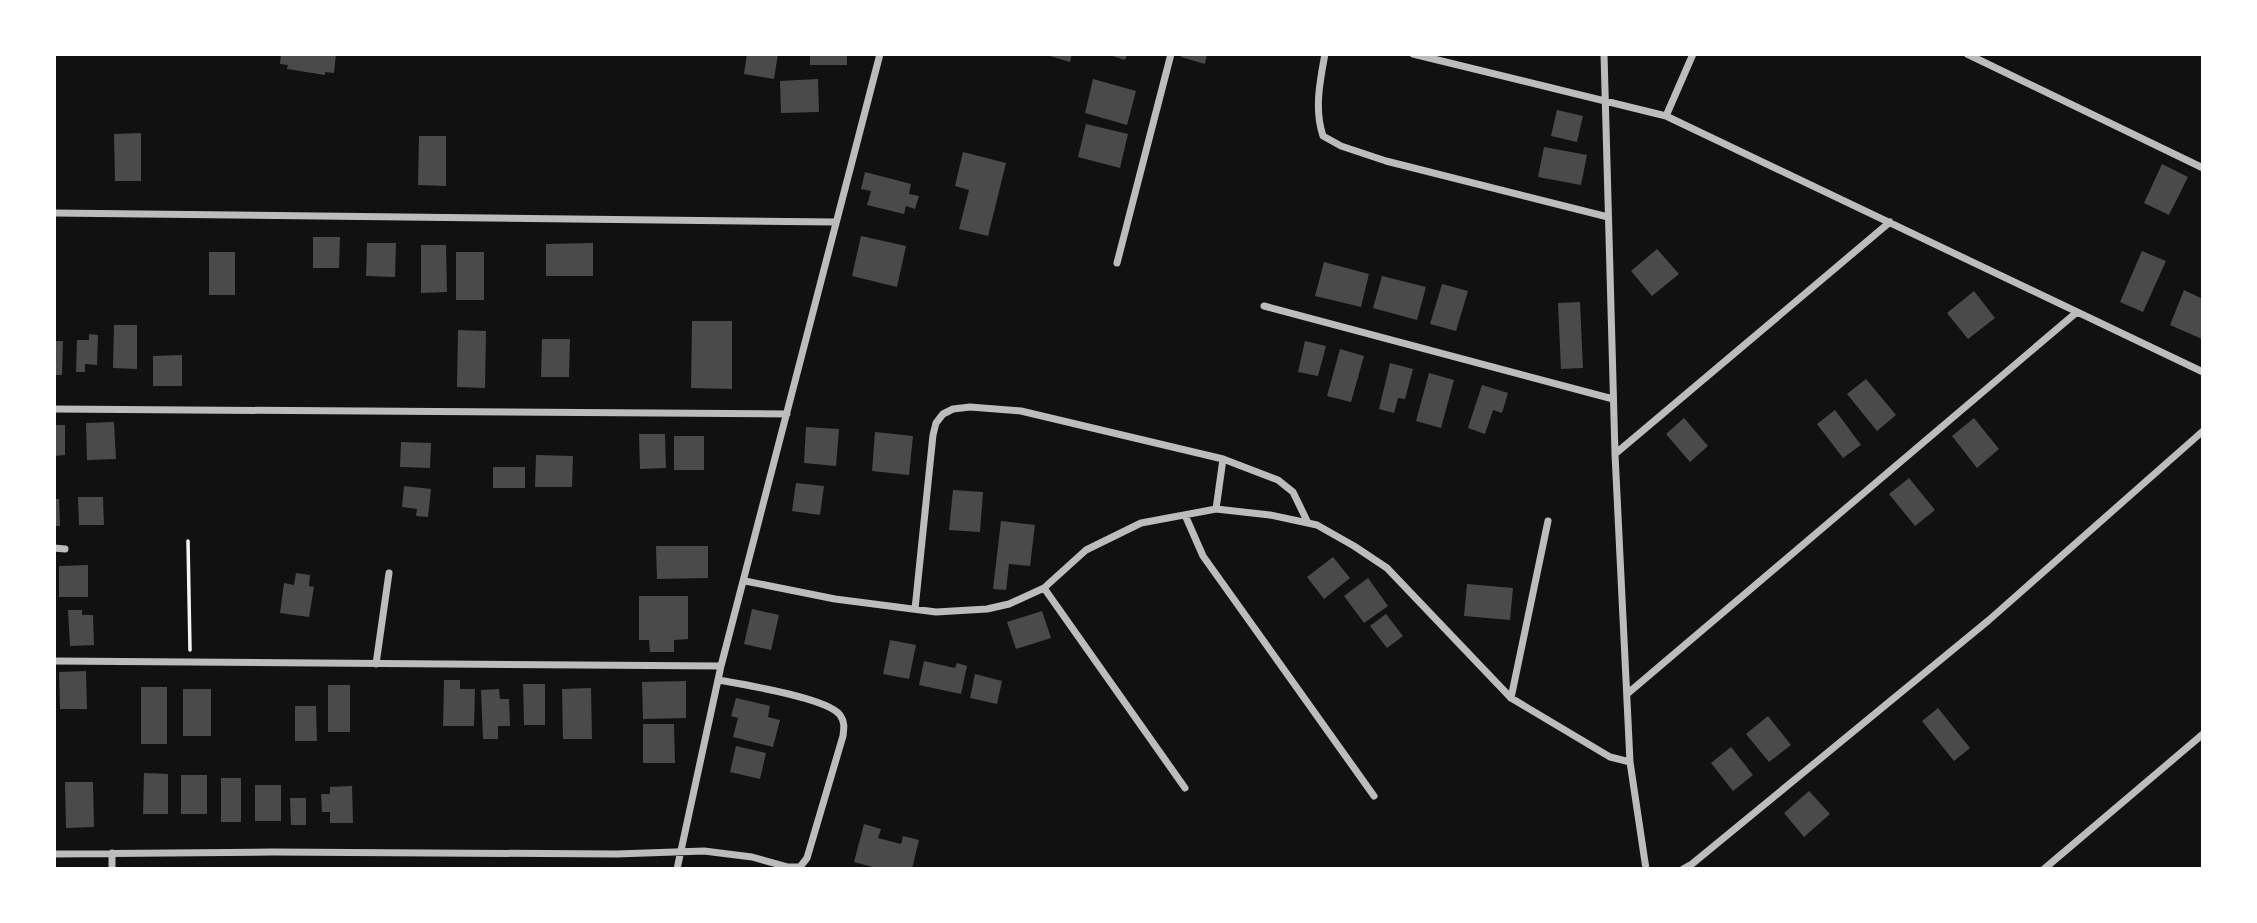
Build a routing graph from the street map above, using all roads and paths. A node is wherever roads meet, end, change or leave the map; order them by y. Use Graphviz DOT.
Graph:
graph roads {
  1 [pos="880,54"];
  2 [pos="1171,54"];
  3 [pos="1325,54"];
  4 [pos="1413,54"];
  5 [pos="1604,54"];
  6 [pos="1693,54"];
  7 [pos="1967,54"];
  8 [pos="1605,100"];
  9 [pos="1666,116"];
  10 [pos="2203,168"];
  11 [pos="54,213"];
  12 [pos="1608,216"];
  13 [pos="835,222"];
  14 [pos="1889,222"];
  15 [pos="1117,262"];
  16 [pos="1264,306"];
  17 [pos="2077,312"];
  18 [pos="2203,372"];
  19 [pos="1613,398"];
  20 [pos="54,409"];
  21 [pos="787,414"];
  22 [pos="2203,431"];
  23 [pos="1615,454"];
  24 [pos="1223,460"];
  25 [pos="1216,509"];
  26 [pos="1185,515"];
  27 [pos="1549,521"];
  28 [pos="1308,523"];
  29 [pos="188,541"];
  30 [pos="54,548"];
  31 [pos="65,549"];
  32 [pos="389,573"];
  33 [pos="745,581"];
  34 [pos="1044,588"];
  35 [pos="915,609"];
  36 [pos="54,661"];
  37 [pos="191,662"];
  38 [pos="376,664"];
  39 [pos="721,666"];
  40 [pos="718,680"];
  41 [pos="1627,694"];
  42 [pos="1511,698"];
  43 [pos="2203,734"];
  44 [pos="1630,762"];
  45 [pos="1185,788"];
  46 [pos="1374,796"];
  47 [pos="680,852"];
  48 [pos="112,853"];
  49 [pos="54,854"];
  50 [pos="112,869"];
  51 [pos="677,869"];
  52 [pos="1646,869"];
  53 [pos="1683,869"];
  54 [pos="2043,869"];
  1 -- 13 [label="street"];
  2 -- 15 [label="street"];
  3 -- 12 [label="street"];
  4 -- 8 [label="street"];
  5 -- 8 [label="street"];
  6 -- 9 [label="street"];
  7 -- 10 [label="street"];
  8 -- 9 [label="street"];
  8 -- 12 [label="street"];
  9 -- 14 [label="street"];
  11 -- 13 [label="street"];
  12 -- 19 [label="street"];
  13 -- 21 [label="street"];
  14 -- 17 [label="street"];
  14 -- 23 [label="street"];
  16 -- 19 [label="street"];
  17 -- 18 [label="street"];
  17 -- 41 [label="street"];
  19 -- 23 [label="street"];
  20 -- 21 [label="street"];
  21 -- 33 [label="street"];
  22 -- 53 [label="street"];
  23 -- 41 [label="street"];
  24 -- 25 [label="street"];
  24 -- 28 [label="street"];
  24 -- 35 [label="street"];
  25 -- 26 [label="street"];
  25 -- 28 [label="street"];
  26 -- 34 [label="street"];
  26 -- 46 [label="street"];
  27 -- 42 [label="street"];
  28 -- 42 [label="street"];
  29 -- 37 [label="path"];
  30 -- 31 [label="street"];
  32 -- 38 [label="street"];
  33 -- 35 [label="street"];
  33 -- 39 [label="street"];
  34 -- 35 [label="street"];
  34 -- 45 [label="street"];
  36 -- 37 [label="street"];
  37 -- 38 [label="street"];
  38 -- 39 [label="street"];
  39 -- 40 [label="street"];
  40 -- 47 [label="street"];
  40 -- 47 [label="street"];
  41 -- 44 [label="street"];
  42 -- 44 [label="street"];
  43 -- 54 [label="street"];
  44 -- 52 [label="street"];
  47 -- 48 [label="street"];
  47 -- 51 [label="street"];
  48 -- 49 [label="street"];
  48 -- 50 [label="street"];
}
